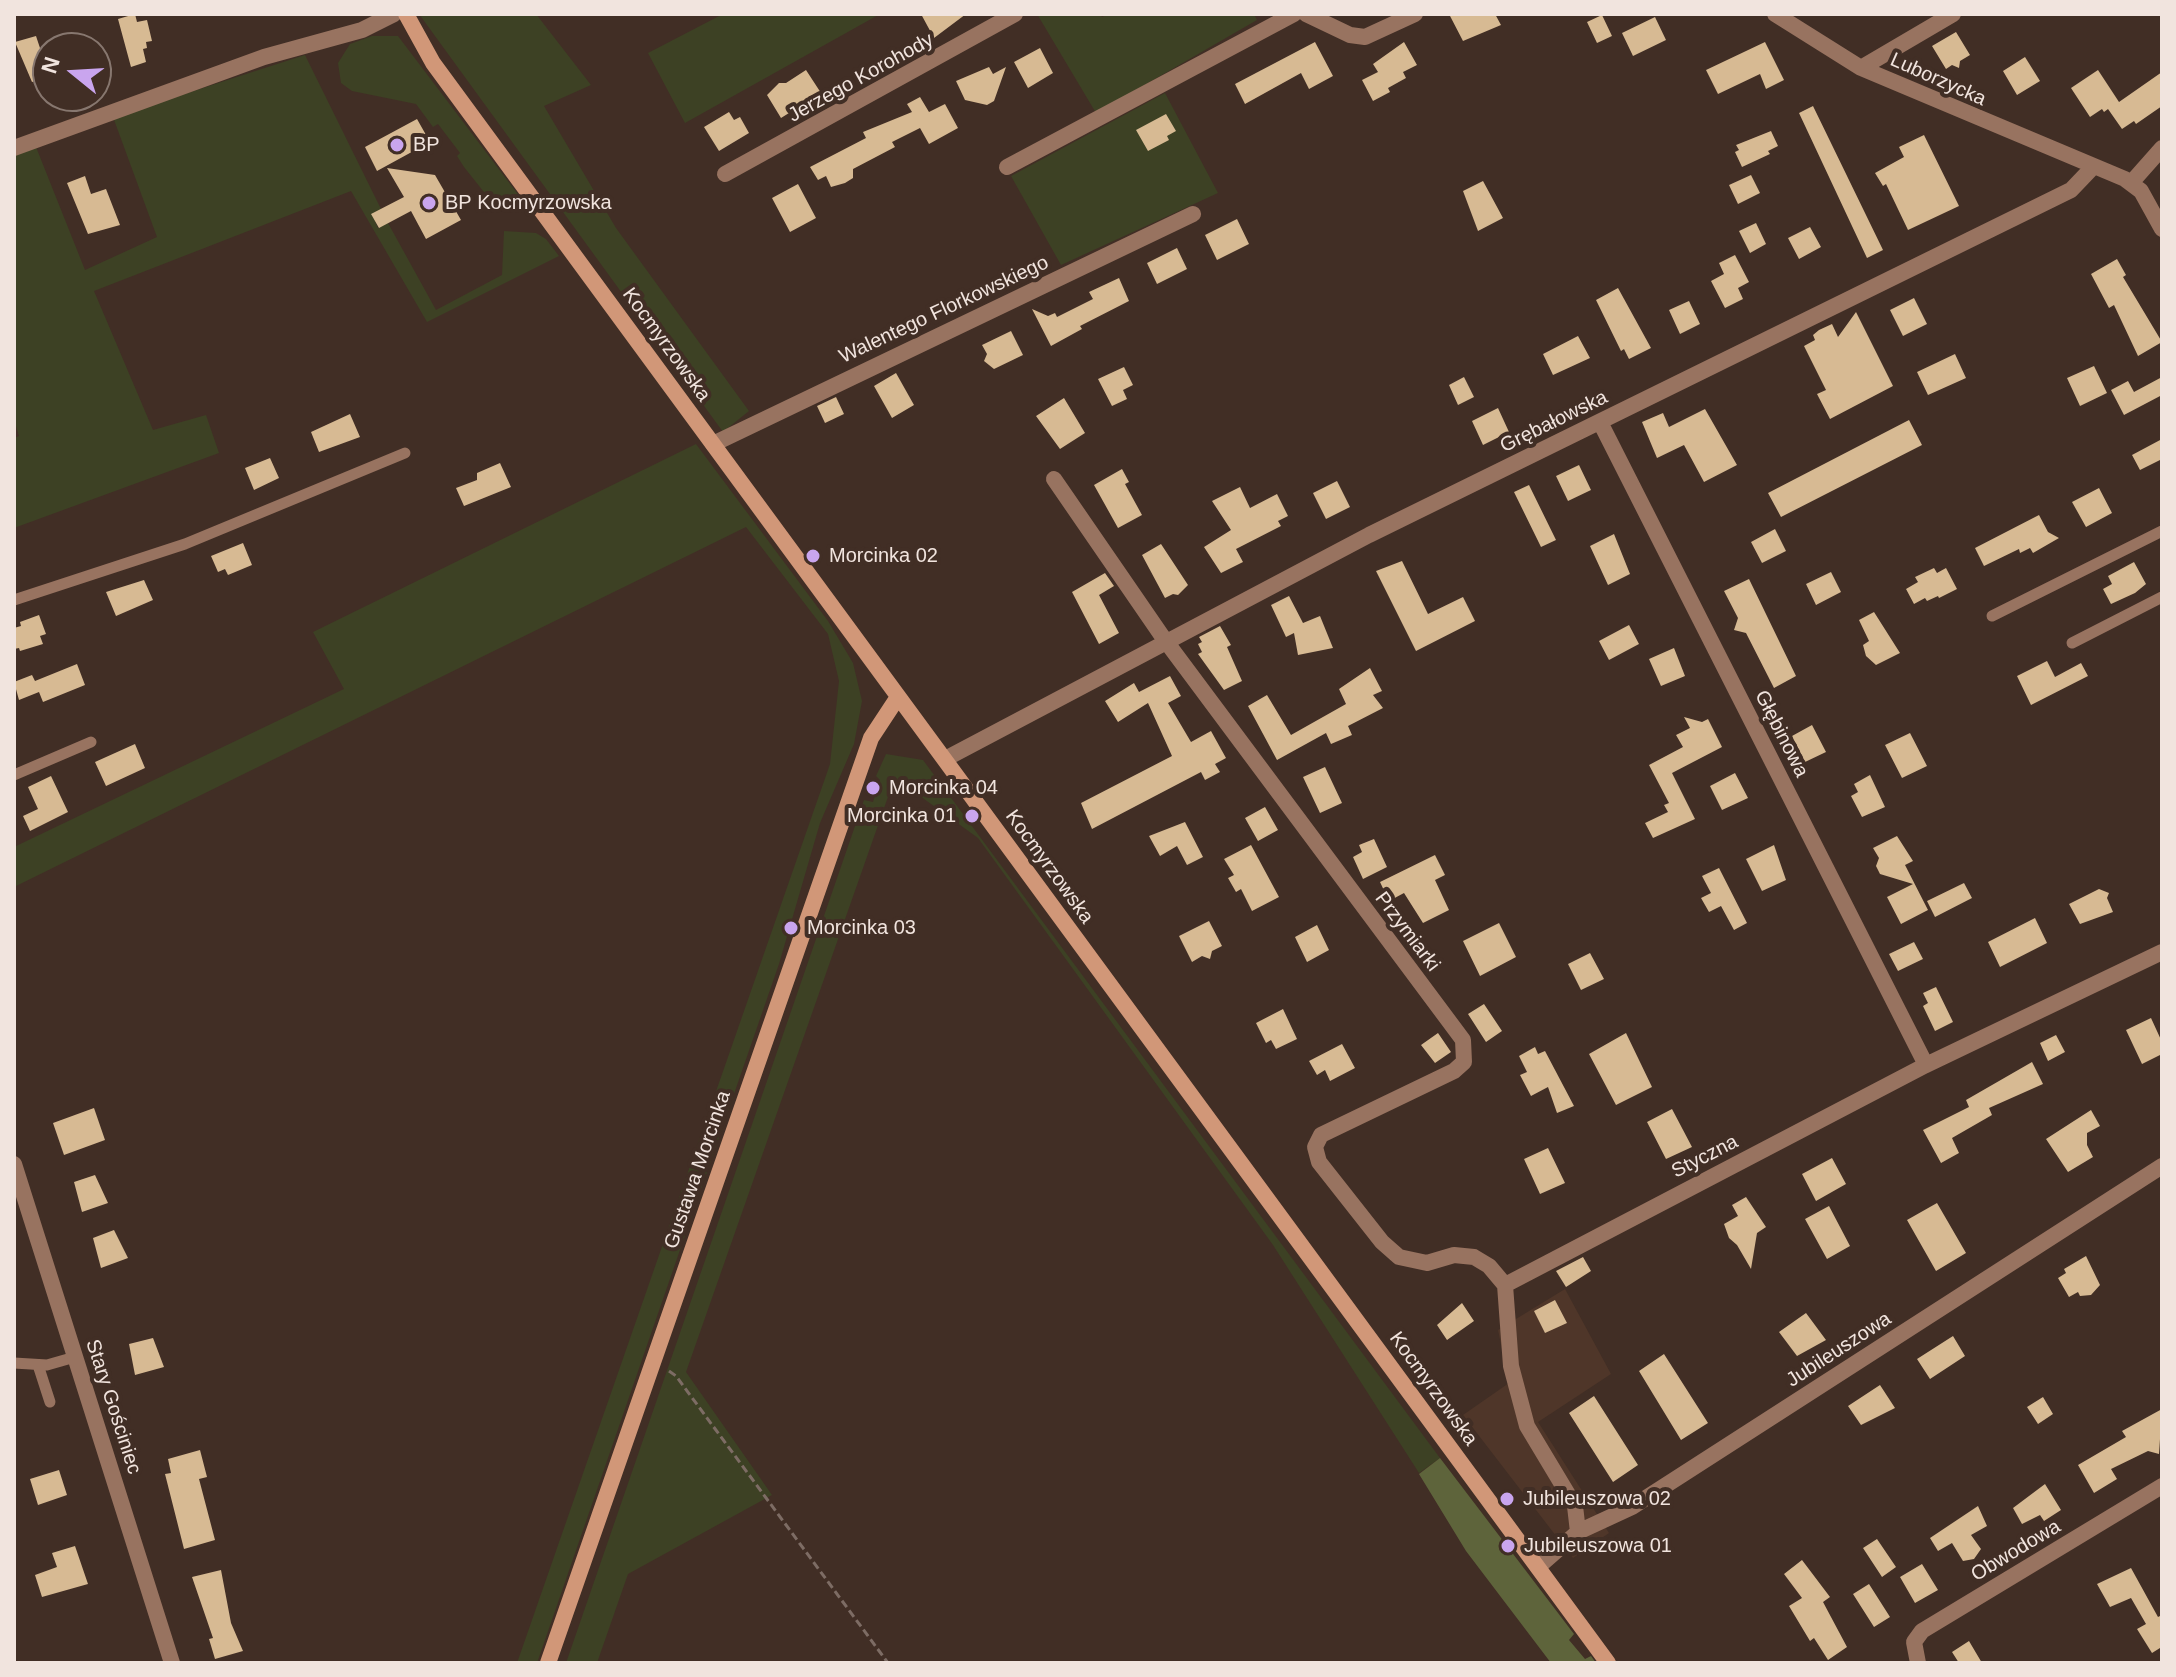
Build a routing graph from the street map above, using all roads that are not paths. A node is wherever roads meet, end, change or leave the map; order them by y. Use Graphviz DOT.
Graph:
graph roads {
  1 [pos="372,14"];
  2 [pos="394,14"];
  3 [pos="406,14"];
  4 [pos="1015,14"];
  5 [pos="1294,14"];
  6 [pos="1306,14"];
  7 [pos="1415,14"];
  8 [pos="1775,14"];
  9 [pos="1953,14"];
  10 [pos="362,30"];
  11 [pos="1861,68"];
  12 [pos="14,148"];
  13 [pos="2162,148"];
  14 [pos="1007,167"];
  15 [pos="2093,167"];
  16 [pos="725,174"];
  17 [pos="2131,183"];
  18 [pos="1193,214"];
  19 [pos="2162,229"];
  20 [pos="1600,422"];
  21 [pos="713,444"];
  22 [pos="405,453"];
  23 [pos="1054,479"];
  24 [pos="2162,531"];
  25 [pos="2162,597"];
  26 [pos="14,600"];
  27 [pos="1992,616"];
  28 [pos="1165,641"];
  29 [pos="2072,643"];
  30 [pos="898,697"];
  31 [pos="91,742"];
  32 [pos="945,759"];
  33 [pos="14,775"];
  34 [pos="2162,952"];
  35 [pos="1926,1065"];
  36 [pos="14,1164"];
  37 [pos="2162,1166"];
  38 [pos="1505,1285"];
  39 [pos="75,1357"];
  40 [pos="14,1363"];
  41 [pos="38,1365"];
  42 [pos="50,1402"];
  43 [pos="2162,1486"];
  44 [pos="1578,1532"];
  45 [pos="1538,1567"];
  46 [pos="172,1663"];
  47 [pos="548,1663"];
  48 [pos="1608,1663"];
  49 [pos="1918,1663"];
  1 -- 10 [label="street"];
  2 -- 10 [label="street"];
  3 -- 21 [label="main road, Kocmyrzowska"];
  4 -- 16 [label="street, Jerzego Korohody"];
  5 -- 14 [label="street"];
  6 -- 7 [label="street"];
  8 -- 11 [label="street, Luborzycka"];
  9 -- 11 [label="street"];
  10 -- 12 [label="street"];
  11 -- 15 [label="street, Luborzycka"];
  13 -- 17 [label="street"];
  15 -- 17 [label="street"];
  15 -- 20 [label="street, Grębałowska"];
  17 -- 19 [label="street"];
  18 -- 21 [label="street, Walentego Florkowskiego"];
  20 -- 28 [label="street, Grębałowska"];
  20 -- 35 [label="street, Głębinowa"];
  21 -- 30 [label="main road, Kocmyrzowska"];
  22 -- 26 [label="lane"];
  23 -- 28 [label="street, Przymiarki"];
  24 -- 27 [label="lane"];
  25 -- 29 [label="lane"];
  28 -- 32 [label="street, Grębałowska"];
  28 -- 38 [label="street, Przymiarki"];
  30 -- 32 [label="main road, Kocmyrzowska"];
  30 -- 47 [label="main road, Gustawa Morcinka"];
  31 -- 33 [label="lane"];
  32 -- 45 [label="main road, Kocmyrzowska"];
  34 -- 35 [label="street, Styczna"];
  35 -- 38 [label="street, Styczna"];
  36 -- 39 [label="street, Stary Gościniec"];
  37 -- 44 [label="street, Jubileuszowa"];
  38 -- 44 [label="street"];
  39 -- 41 [label="lane"];
  39 -- 46 [label="street, Stary Gościniec"];
  40 -- 41 [label="lane"];
  41 -- 42 [label="lane"];
  43 -- 49 [label="street, Obwodowa"];
  44 -- 45 [label="street, Jubileuszowa"];
  45 -- 48 [label="main road, Kocmyrzowska"];
}
